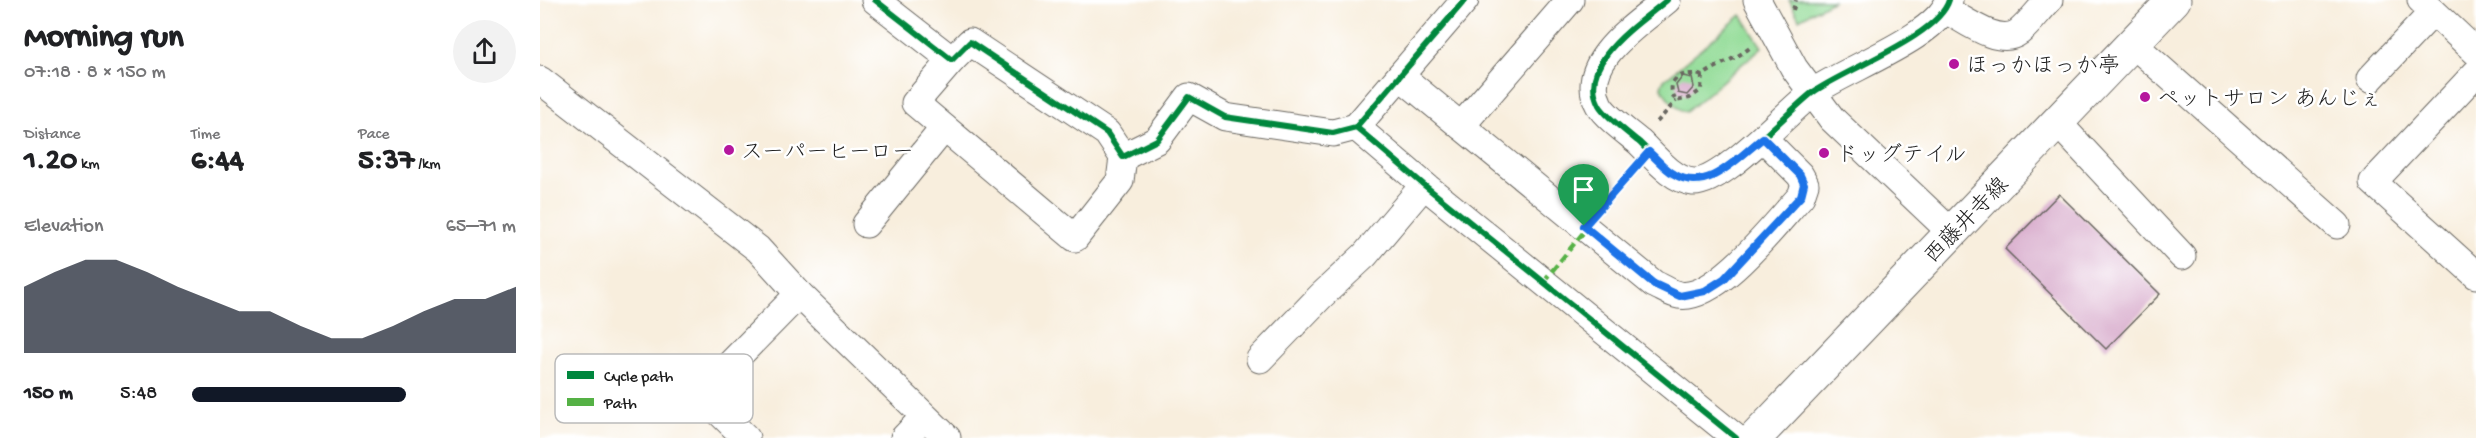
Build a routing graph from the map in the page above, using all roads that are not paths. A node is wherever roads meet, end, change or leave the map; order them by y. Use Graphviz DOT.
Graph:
graph roads {
  1 [pos="875,0"];
  2 [pos="1465,0"];
  3 [pos="1570,0"];
  4 [pos="1667,0"];
  5 [pos="1757,0"];
  6 [pos="2049,0"];
  7 [pos="2174,0"];
  8 [pos="1947,5"];
  9 [pos="2427,6"];
  10 [pos="2133,44"];
  11 [pos="2476,52"];
  12 [pos="952,60"];
  13 [pos="2476,73"];
  14 [pos="1400,76"];
  15 [pos="2370,79"];
  16 [pos="540,80"];
  17 [pos="1812,93"];
  18 [pos="2057,122"];
  19 [pos="1461,126"];
  20 [pos="1356,127"];
  21 [pos="944,128"];
  22 [pos="1763,138"];
  23 [pos="1123,157"];
  24 [pos="1424,185"];
  25 [pos="866,224"];
  26 [pos="2337,225"];
  27 [pos="1952,233"];
  28 [pos="2182,256"];
  29 [pos="2476,275"];
  30 [pos="799,294"];
  31 [pos="740,354"];
  32 [pos="1260,359"];
  33 [pos="924,417"];
  34 [pos="730,423"];
  35 [pos="746,438"];
  36 [pos="904,438"];
  37 [pos="947,438"];
  38 [pos="1736,438"];
  39 [pos="1755,438"];
  1 -- 12 [label="street"];
  2 -- 14 [label="street"];
  3 -- 19 [label="street"];
  4 -- 22 [label="street"];
  5 -- 17 [label="street"];
  6 -- 8 [label="street"];
  7 -- 10 [label="main road, 西藤井寺線"];
  8 -- 17 [label="street"];
  9 -- 11 [label="street"];
  9 -- 15 [label="street"];
  10 -- 18 [label="main road, 西藤井寺線"];
  10 -- 26 [label="street"];
  12 -- 21 [label="street"];
  12 -- 23 [label="street"];
  13 -- 29 [label="street"];
  14 -- 19 [label="street"];
  14 -- 20 [label="street"];
  16 -- 30 [label="street"];
  17 -- 22 [label="street"];
  17 -- 27 [label="street"];
  18 -- 27 [label="main road, 西藤井寺線"];
  18 -- 28 [label="street"];
  19 -- 22 [label="street"];
  20 -- 23 [label="street"];
  20 -- 24 [label="street"];
  21 -- 23 [label="street"];
  21 -- 25 [label="street"];
  24 -- 32 [label="street"];
  24 -- 38 [label="street"];
  27 -- 39 [label="main road, 西藤井寺線"];
  30 -- 31 [label="street"];
  30 -- 33 [label="street"];
  33 -- 36 [label="street"];
  33 -- 37 [label="street"];
  34 -- 35 [label="street"];
}
